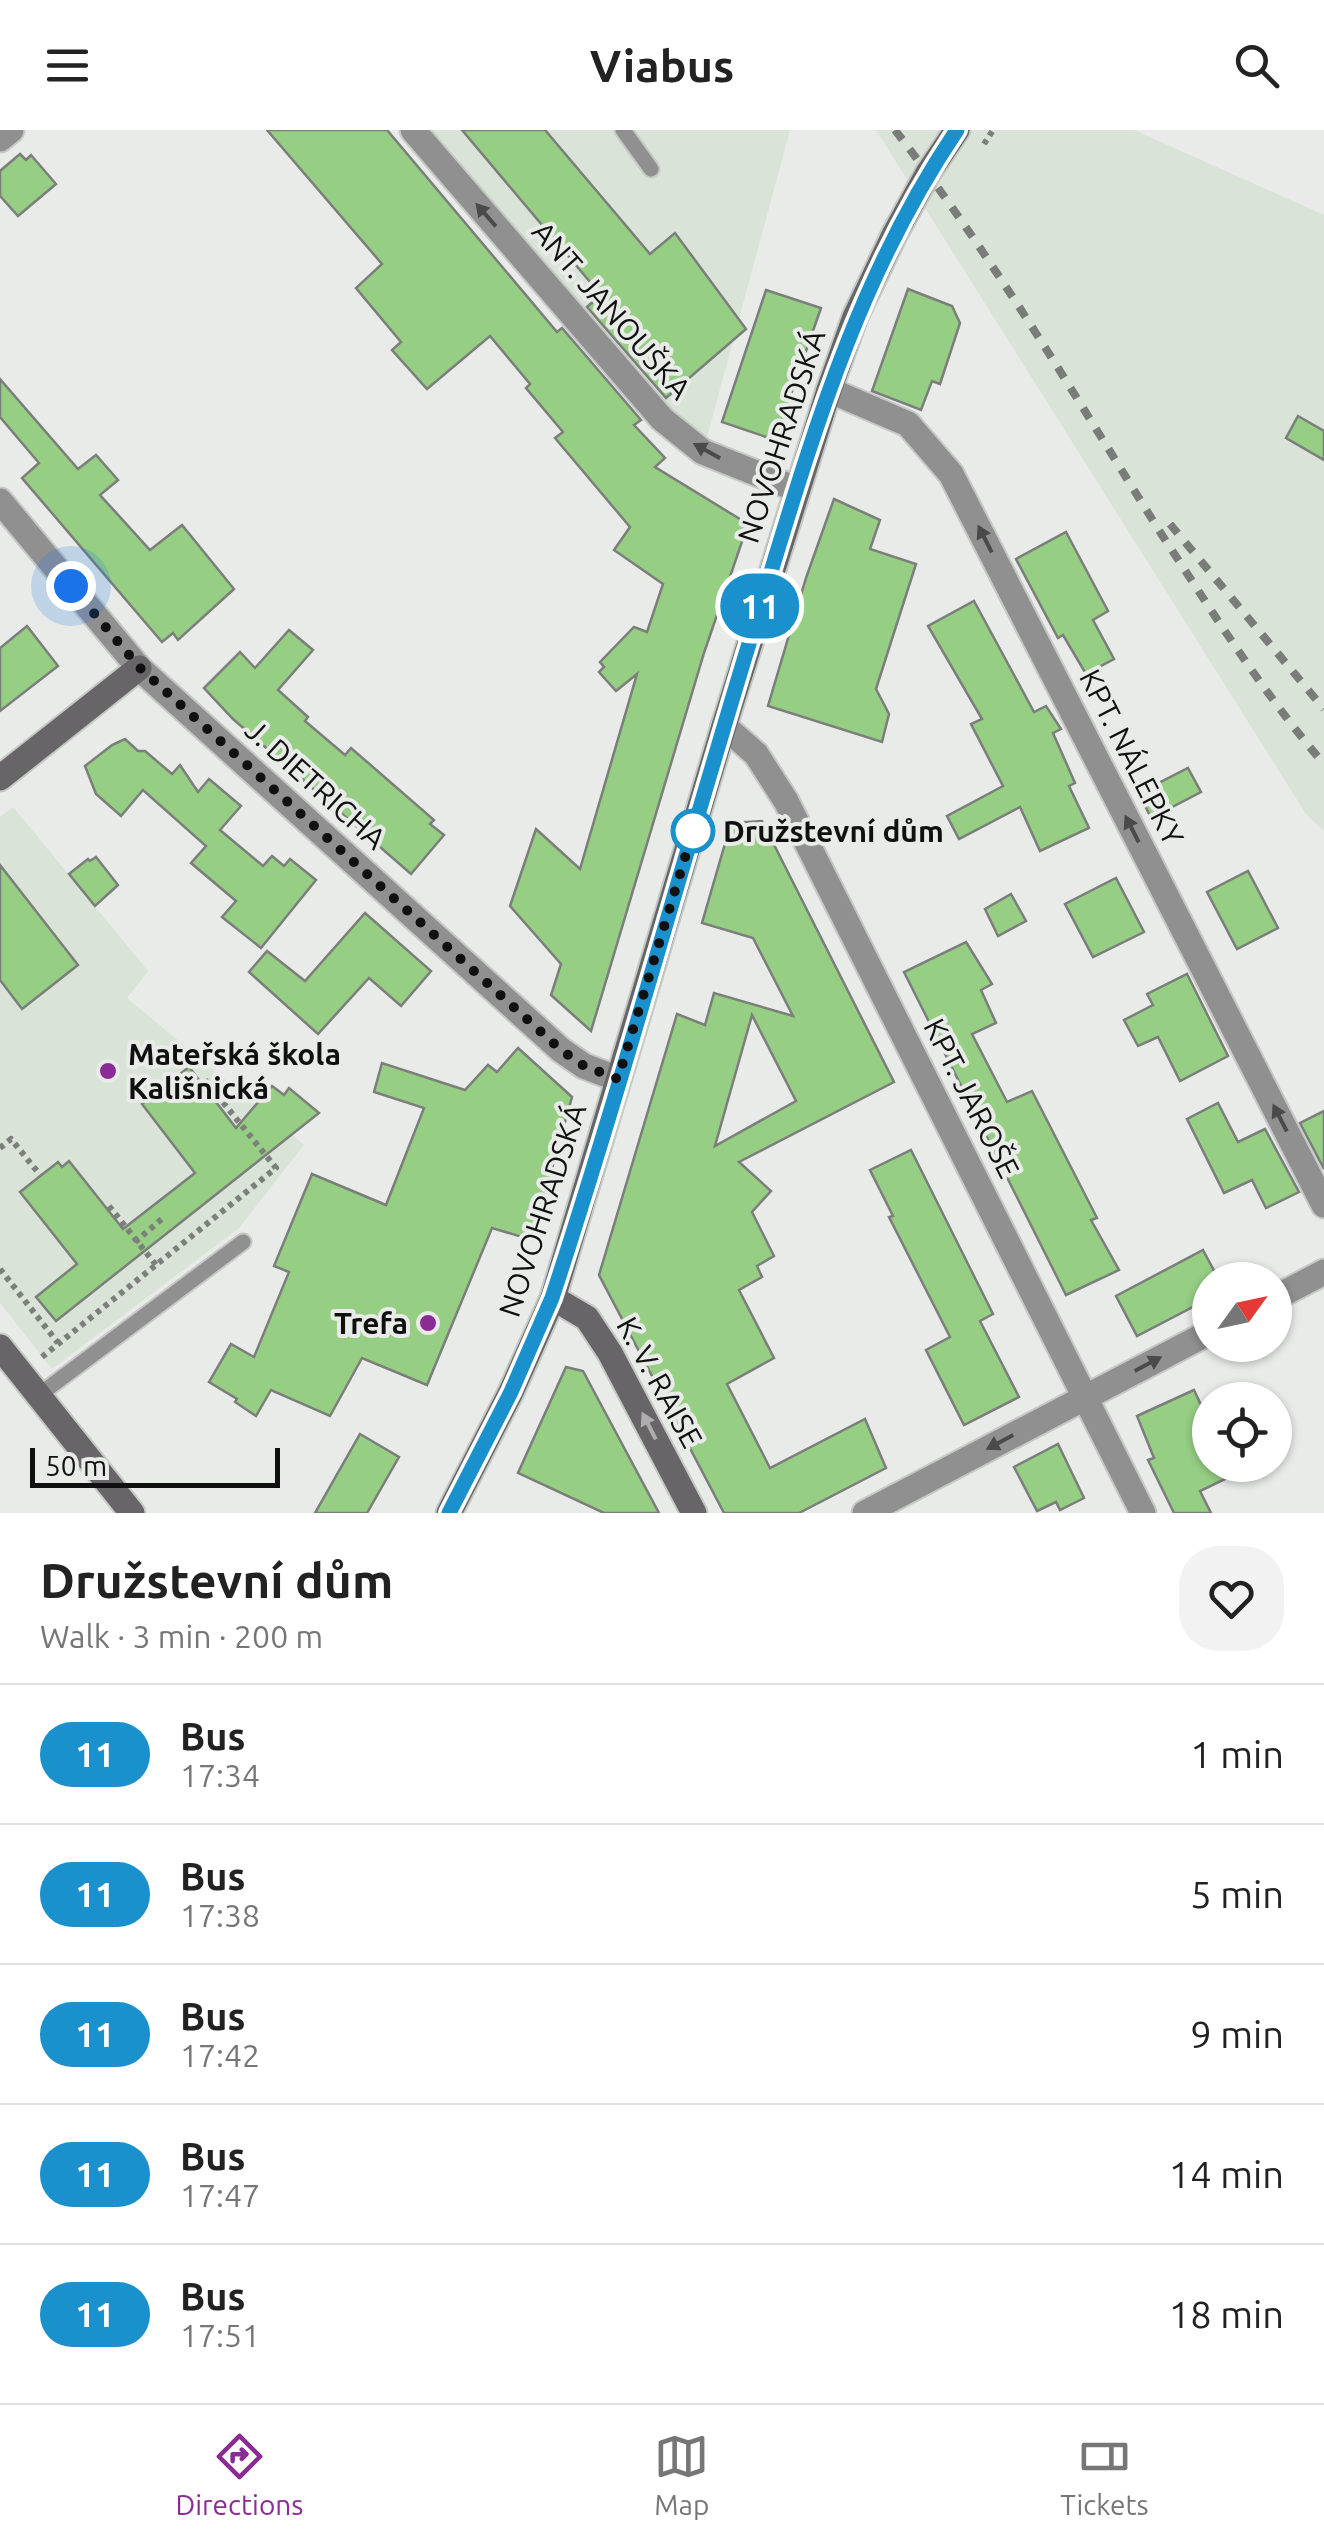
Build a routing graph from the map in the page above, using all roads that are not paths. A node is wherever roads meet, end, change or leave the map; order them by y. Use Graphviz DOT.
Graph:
graph roads {
  1 [pos="11,130"];
  2 [pos="412,130"];
  3 [pos="622,130"];
  4 [pos="958,130"];
  5 [pos="0,139"];
  6 [pos="652,169"];
  7 [pos="829,390"];
  8 [pos="796,489"];
  9 [pos="0,501"];
  10 [pos="140,668"];
  11 [pos="724,726"];
  12 [pos="0,778"];
  13 [pos="618,1079"];
  14 [pos="1324,1205"];
  15 [pos="243,1242"];
  16 [pos="1324,1272"];
  17 [pos="1292,1289"];
  18 [pos="552,1298"];
  19 [pos="1192,1341"];
  20 [pos="0,1346"];
  21 [pos="38,1395"];
  22 [pos="1086,1396"];
  23 [pos="132,1513"];
  24 [pos="449,1513"];
  25 [pos="694,1513"];
  26 [pos="865,1513"];
  27 [pos="1143,1513"];
  1 -- 5 [label="street"];
  8 -- 2 [label="street, ANT. JANOUŠKA, one-way"];
  3 -- 6 [label="lane"];
  4 -- 7 [label="main road, NOVOHRADSKÁ"];
  7 -- 8 [label="main road, NOVOHRADSKÁ"];
  14 -- 7 [label="street, KPT. NÁLEPKY, one-way"];
  8 -- 11 [label="main road, NOVOHRADSKÁ"];
  9 -- 10 [label="street, J. DIETRICHA"];
  10 -- 12 [label="main road"];
  10 -- 13 [label="street, J. DIETRICHA"];
  11 -- 13 [label="main road, NOVOHRADSKÁ"];
  11 -- 22 [label="street, KPT. JAROŠE"];
  13 -- 18 [label="main road, NOVOHRADSKÁ"];
  15 -- 21 [label="lane"];
  16 -- 17 [label="street"];
  18 -- 24 [label="main road, NOVOHRADSKÁ"];
  25 -- 18 [label="main road, K. V. RAISE, one-way"];
  22 -- 19 [label="street, one-way"];
  20 -- 21 [label="main road"];
  21 -- 23 [label="main road"];
  22 -- 26 [label="street, one-way"];
  22 -- 27 [label="street, KPT. JAROŠE"];
}
